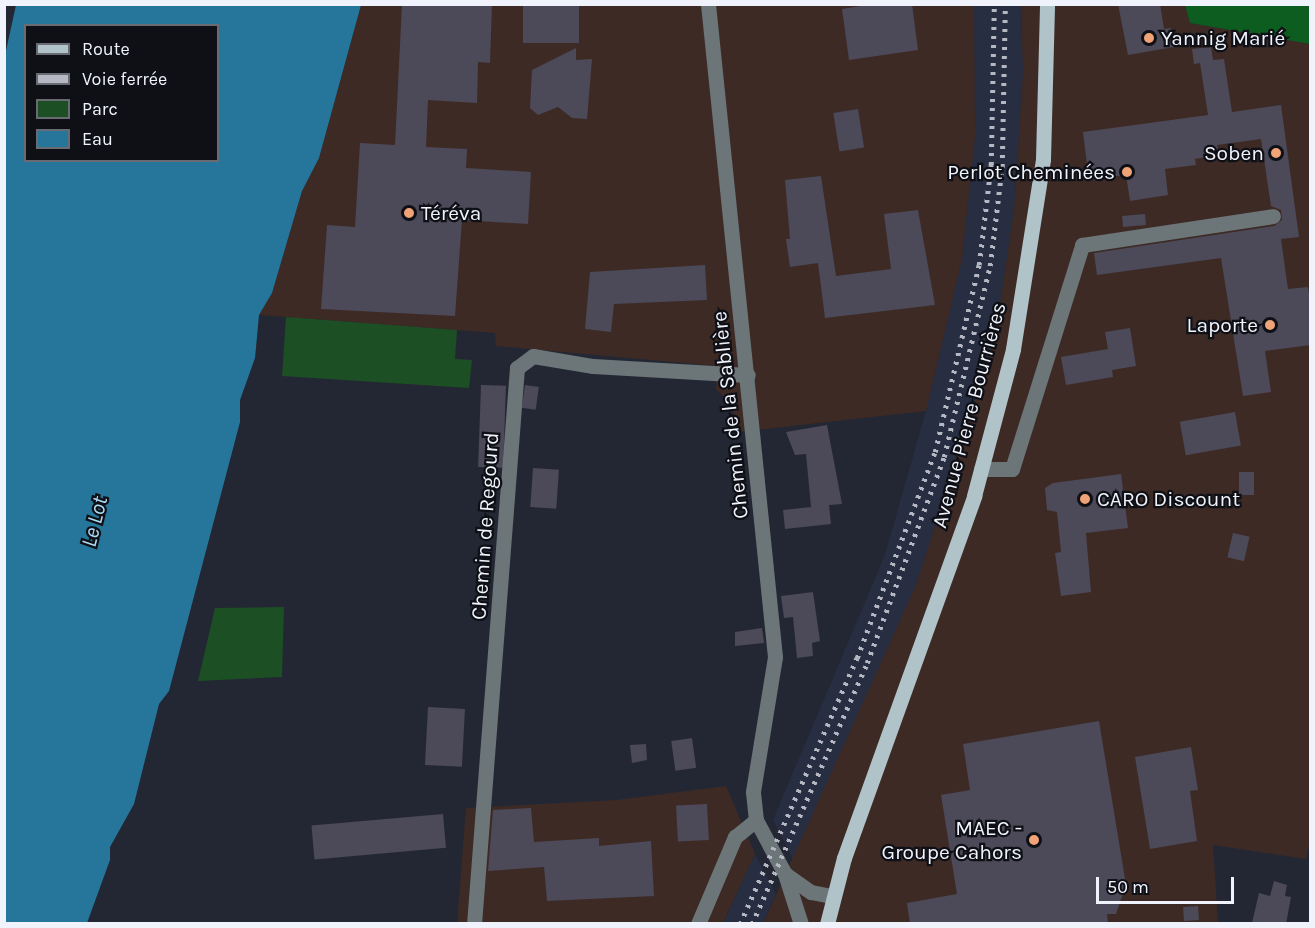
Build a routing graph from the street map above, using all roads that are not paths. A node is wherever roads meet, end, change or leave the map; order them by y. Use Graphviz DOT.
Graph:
graph roads {
  1 [pos="708,4"];
  2 [pos="1047,4"];
  3 [pos="1272,216"];
  4 [pos="748,375"];
  5 [pos="981,469"];
  6 [pos="756,820"];
  7 [pos="785,874"];
  8 [pos="831,896"];
  9 [pos="474,924"];
  10 [pos="698,924"];
  11 [pos="801,924"];
  12 [pos="827,924"];
  1 -- 4 [label="street, Chemin de la Sablière"];
  2 -- 5 [label="main road, Avenue Pierre Bourrières"];
  3 -- 5 [label="street"];
  4 -- 6 [label="street, Chemin de la Sablière"];
  4 -- 9 [label="street, Chemin de Regourd"];
  5 -- 8 [label="main road, Avenue Pierre Bourrières"];
  6 -- 7 [label="street, Chemin de la Sablière"];
  6 -- 10 [label="street"];
  7 -- 8 [label="street, Chemin de la Sablière"];
  7 -- 11 [label="street, Chemin de la Sablière"];
  8 -- 12 [label="main road, Avenue Pierre Bourrières"];
}
